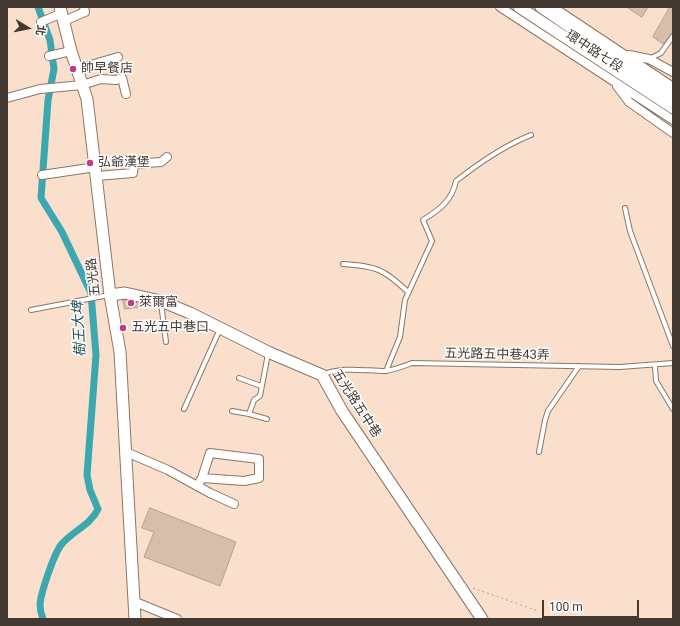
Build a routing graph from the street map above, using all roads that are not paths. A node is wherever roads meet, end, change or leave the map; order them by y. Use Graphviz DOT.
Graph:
graph roads {
  1 [pos="84,7"];
  2 [pos="500,7"];
  3 [pos="520,7"];
  4 [pos="540,7"];
  5 [pos="553,7"];
  6 [pos="62,14"];
  7 [pos="41,22"];
  8 [pos="673,36"];
  9 [pos="71,51"];
  10 [pos="624,55"];
  11 [pos="49,56"];
  12 [pos="118,57"];
  13 [pos="649,59"];
  14 [pos="77,69"];
  15 [pos="673,72"];
  16 [pos="612,81"];
  17 [pos="82,85"];
  18 [pos="673,87"];
  19 [pos="126,94"];
  20 [pos="673,97"];
  21 [pos="7,98"];
  22 [pos="673,108"];
  23 [pos="673,120"];
  24 [pos="673,133"];
  25 [pos="531,135"];
  26 [pos="167,157"];
  27 [pos="97,172"];
  28 [pos="42,175"];
  29 [pos="626,208"];
  30 [pos="343,264"];
  31 [pos="408,292"];
  32 [pos="110,295"];
  33 [pos="161,301"];
  34 [pos="31,310"];
  35 [pos="221,329"];
  36 [pos="166,342"];
  37 [pos="673,346"];
  38 [pos="268,352"];
  39 [pos="673,363"];
  40 [pos="578,366"];
  41 [pos="655,366"];
  42 [pos="386,371"];
  43 [pos="322,375"];
  44 [pos="239,378"];
  45 [pos="261,386"];
  46 [pos="184,409"];
  47 [pos="673,409"];
  48 [pos="232,411"];
  49 [pos="250,414"];
  50 [pos="267,418"];
  51 [pos="126,452"];
  52 [pos="539,452"];
  53 [pos="202,478"];
  54 [pos="198,486"];
  55 [pos="234,504"];
  56 [pos="133,600"];
  57 [pos="135,619"];
  58 [pos="177,619"];
  59 [pos="482,619"];
  1 -- 6 [label="street"];
  2 -- 16 [label="street, 環中路七段"];
  3 -- 22 [label="street, 環中路七段"];
  4 -- 20 [label="street, 環中路七段"];
  5 -- 10 [label="street, 環中路七段"];
  6 -- 7 [label="street"];
  6 -- 9 [label="street, 五光路"];
  8 -- 13 [label="lane"];
  9 -- 11 [label="street"];
  9 -- 14 [label="street, 五光路"];
  10 -- 13 [label="street"];
  10 -- 18 [label="street, 環中路七段"];
  12 -- 14 [label="street"];
  13 -- 15 [label="street"];
  14 -- 17 [label="street, 五光路"];
  16 -- 23 [label="street, 環中路七段"];
  16 -- 24 [label="street"];
  17 -- 19 [label="street"];
  17 -- 21 [label="street"];
  17 -- 27 [label="street, 五光路"];
  25 -- 31 [label="lane"];
  26 -- 27 [label="street"];
  27 -- 28 [label="street"];
  27 -- 32 [label="street, 五光路"];
  29 -- 37 [label="lane"];
  30 -- 31 [label="lane"];
  31 -- 42 [label="lane"];
  32 -- 33 [label="street, 五光路五中巷"];
  32 -- 34 [label="lane"];
  32 -- 51 [label="street, 五光路"];
  33 -- 35 [label="street, 五光路五中巷"];
  33 -- 36 [label="lane"];
  35 -- 38 [label="street, 五光路五中巷"];
  35 -- 46 [label="lane"];
  38 -- 43 [label="street, 五光路五中巷"];
  38 -- 45 [label="lane"];
  39 -- 41 [label="lane, 五光路五中巷43弄"];
  40 -- 41 [label="lane, 五光路五中巷43弄"];
  40 -- 42 [label="lane, 五光路五中巷43弄"];
  40 -- 52 [label="lane"];
  41 -- 47 [label="lane"];
  42 -- 43 [label="lane, 五光路五中巷43弄"];
  43 -- 59 [label="street, 五光路五中巷"];
  44 -- 45 [label="lane"];
  45 -- 49 [label="lane"];
  48 -- 49 [label="lane"];
  49 -- 50 [label="lane"];
  51 -- 54 [label="street"];
  51 -- 56 [label="street, 五光路"];
  53 -- 53 [label="street"];
  53 -- 54 [label="street"];
  54 -- 55 [label="street"];
  56 -- 57 [label="street, 五光路"];
  56 -- 58 [label="street"];
}
